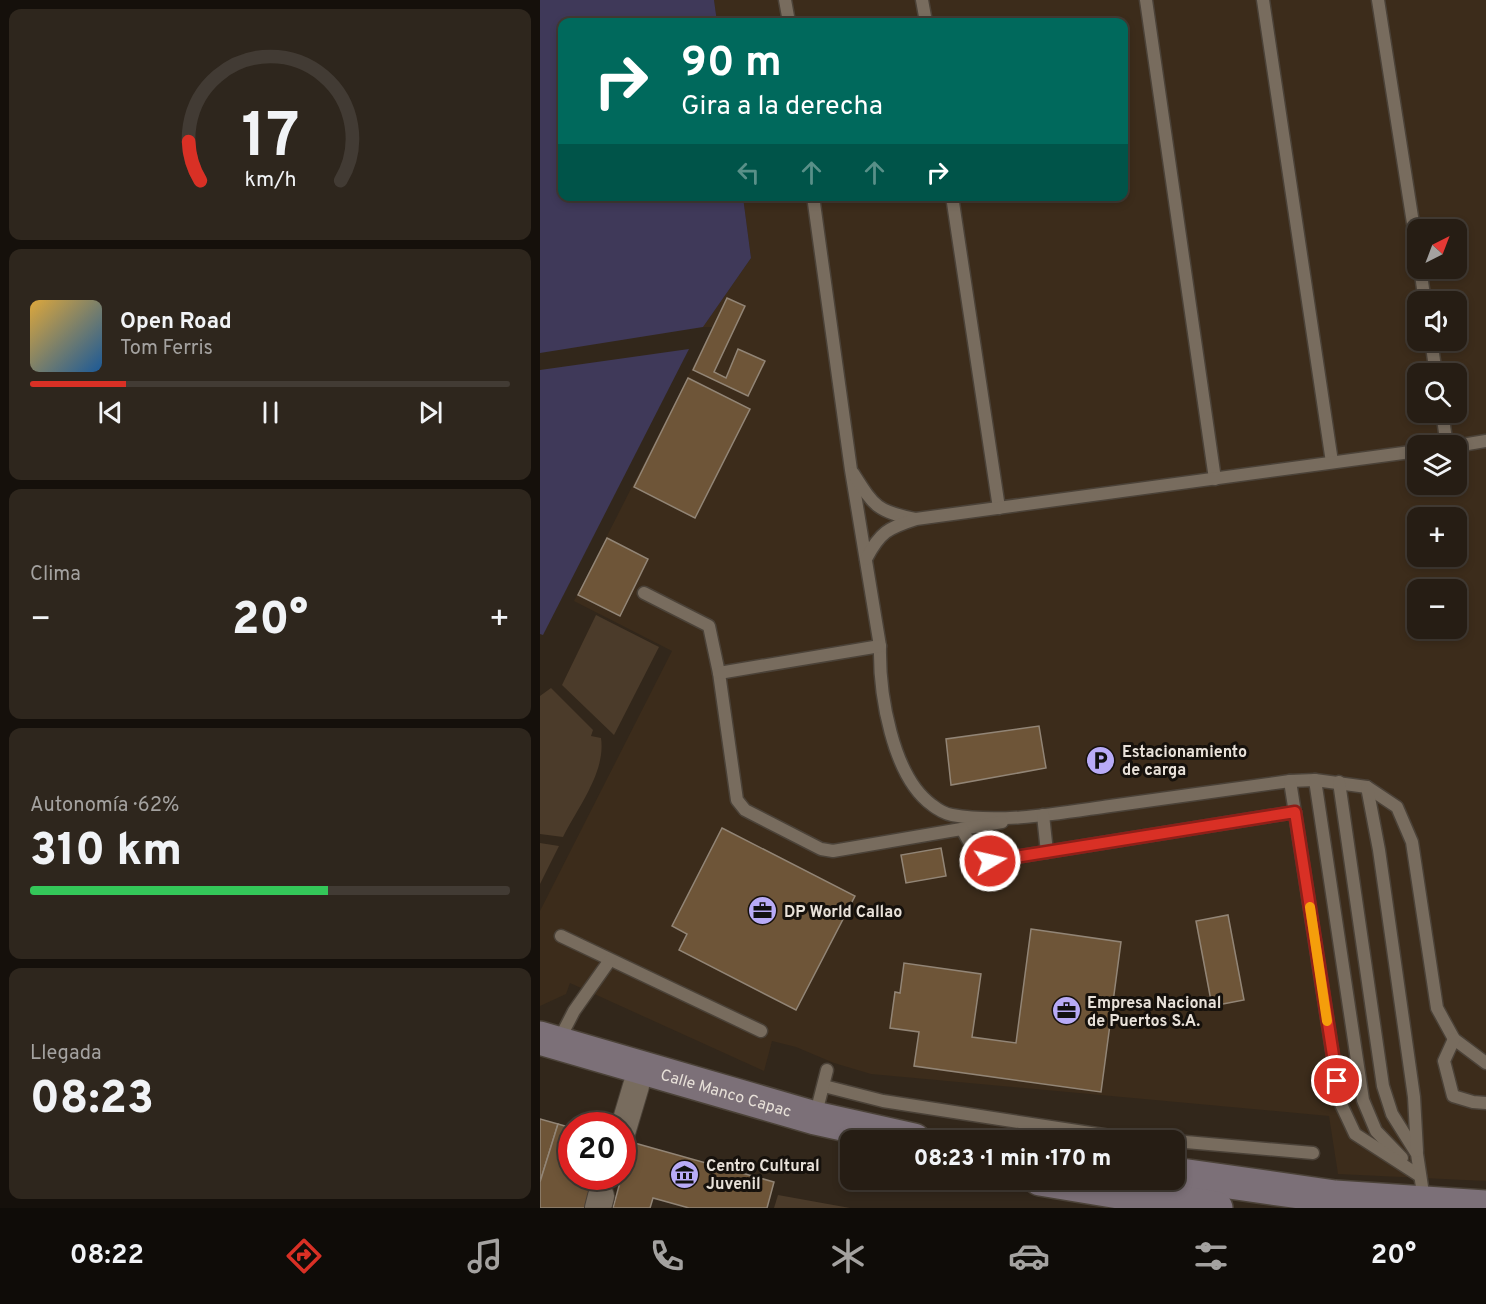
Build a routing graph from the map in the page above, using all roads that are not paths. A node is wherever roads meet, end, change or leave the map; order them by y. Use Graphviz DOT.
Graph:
graph roads {
  1 [pos="785,0"];
  2 [pos="922,0"];
  3 [pos="1146,0"];
  4 [pos="1263,0"];
  5 [pos="1378,0"];
  6 [pos="788,18"];
  7 [pos="925,18"];
  8 [pos="814,201"];
  9 [pos="953,201"];
  10 [pos="1412,219"];
  11 [pos="1483,444"];
  12 [pos="1467,445"];
  13 [pos="1407,452"];
  14 [pos="1332,462"];
  15 [pos="851,470"];
  16 [pos="1215,479"];
  17 [pos="999,508"];
  18 [pos="916,519"];
  19 [pos="866,559"];
  20 [pos="644,593"];
  21 [pos="880,646"];
  22 [pos="719,673"];
  23 [pos="1315,780"];
  24 [pos="1290,781"];
  25 [pos="1339,782"];
  26 [pos="1367,787"];
  27 [pos="1295,812"];
  28 [pos="1042,815"];
  29 [pos="1026,817"];
  30 [pos="962,829"];
  31 [pos="1047,852"];
  32 [pos="561,936"];
  33 [pos="610,960"];
  34 [pos="761,1031"];
  35 [pos="1454,1039"];
  36 [pos="546,1046"];
  37 [pos="1486,1063"];
  38 [pos="827,1070"];
  39 [pos="636,1086"];
  40 [pos="824,1086"];
  41 [pos="1486,1102"];
  42 [pos="628,1112"];
  43 [pos="815,1118"];
  44 [pos="869,1130"];
  45 [pos="1071,1130"];
  46 [pos="1185,1142"];
  47 [pos="840,1144"];
  48 [pos="1313,1153"];
  49 [pos="1417,1154"];
  50 [pos="1137,1190"];
  51 [pos="1164,1193"];
  52 [pos="1245,1196"];
  53 [pos="1424,1196"];
  54 [pos="1486,1207"];
  55 [pos="1216,1208"];
  1 -- 6 [label="lane"];
  2 -- 7 [label="lane"];
  3 -- 16 [label="lane"];
  4 -- 14 [label="lane"];
  5 -- 10 [label="lane"];
  8 -- 15 [label="lane"];
  9 -- 17 [label="lane"];
  11 -- 12 [label="lane"];
  13 -- 14 [label="lane"];
  14 -- 16 [label="lane"];
  15 -- 18 [label="lane"];
  15 -- 19 [label="lane"];
  16 -- 17 [label="lane"];
  17 -- 18 [label="lane"];
  18 -- 19 [label="lane"];
  19 -- 21 [label="lane"];
  20 -- 22 [label="lane"];
  21 -- 22 [label="lane"];
  21 -- 29 [label="lane"];
  22 -- 30 [label="lane"];
  23 -- 24 [label="lane"];
  23 -- 25 [label="lane"];
  23 -- 53 [label="lane"];
  24 -- 27 [label="lane"];
  24 -- 28 [label="lane"];
  25 -- 26 [label="lane"];
  25 -- 49 [label="lane"];
  26 -- 35 [label="lane"];
  26 -- 49 [label="lane"];
  27 -- 31 [label="lane"];
  27 -- 53 [label="lane"];
  28 -- 29 [label="lane"];
  28 -- 31 [label="lane"];
  29 -- 30 [label="lane"];
  30 -- 31 [label="lane"];
  32 -- 33 [label="lane"];
  33 -- 34 [label="lane"];
  33 -- 36 [label="lane"];
  35 -- 37 [label="lane"];
  35 -- 41 [label="lane"];
  36 -- 39 [label="main road, Calle Manco Capac"];
  36 -- 43 [label="main road, Calle Manco Capac"];
  38 -- 40 [label="lane"];
  39 -- 42 [label="street"];
  39 -- 47 [label="main road, Calle Manco Capac"];
  40 -- 43 [label="lane"];
  40 -- 45 [label="lane"];
  43 -- 44 [label="main road, Calle Manco Capac"];
  46 -- 48 [label="lane"];
  49 -- 53 [label="lane"];
  50 -- 51 [label="main road"];
  51 -- 52 [label="main road"];
  51 -- 55 [label="main road"];
  52 -- 53 [label="main road"];
  53 -- 54 [label="main road"];
}
